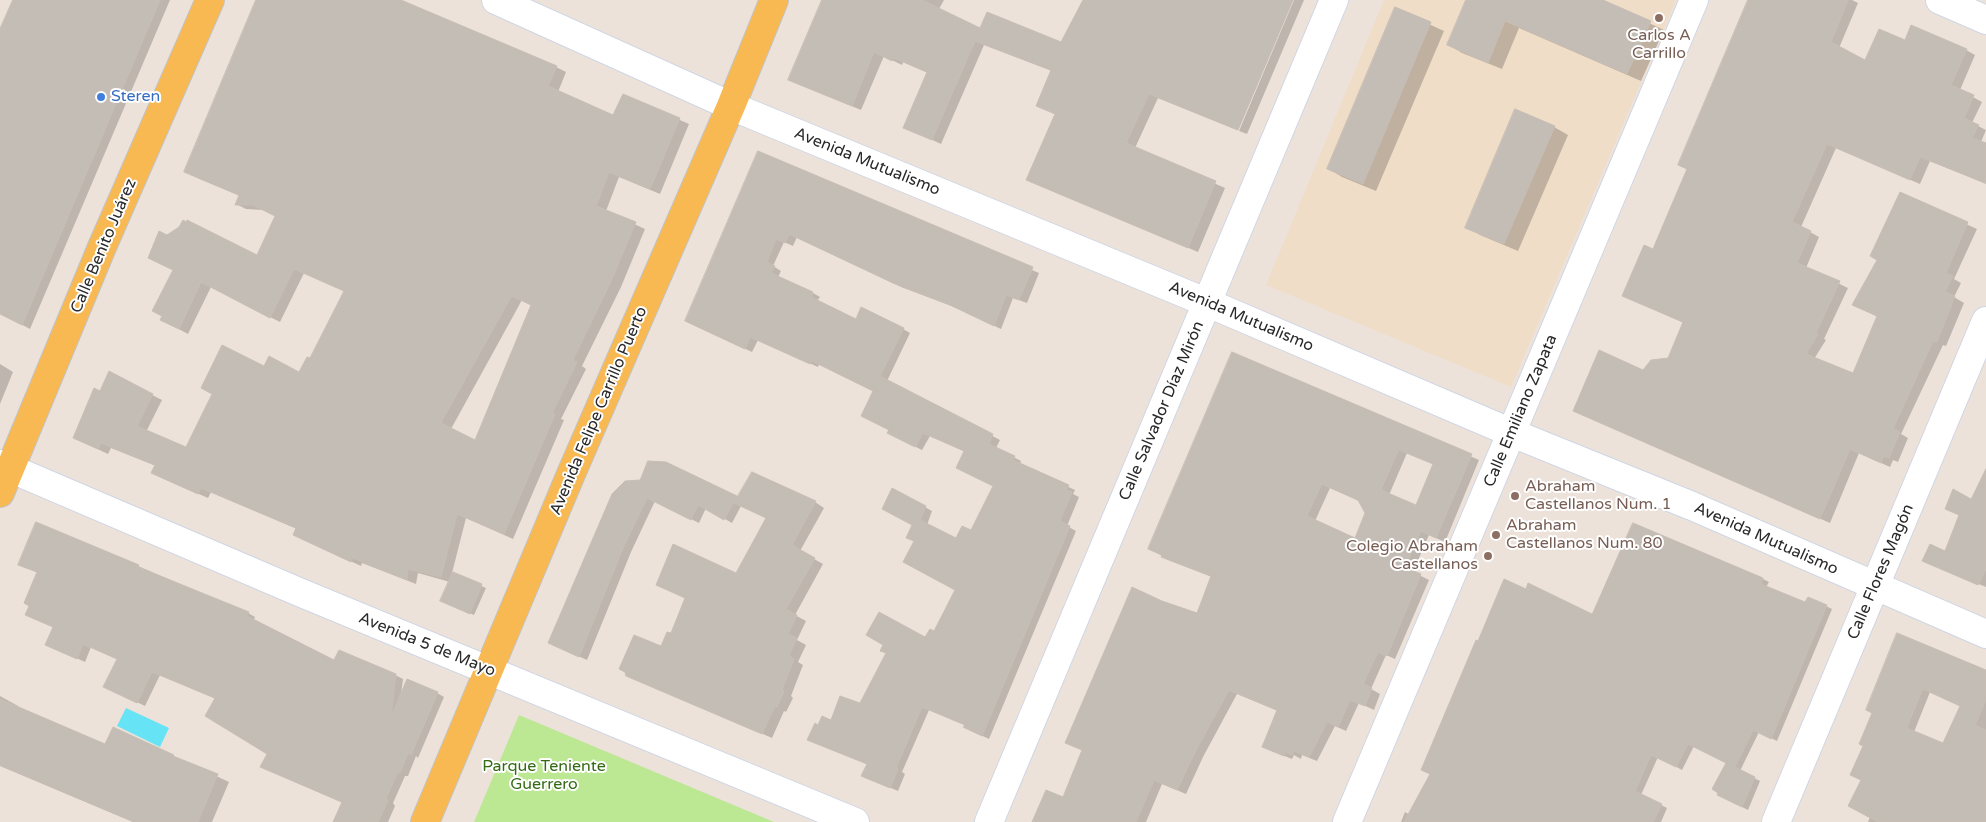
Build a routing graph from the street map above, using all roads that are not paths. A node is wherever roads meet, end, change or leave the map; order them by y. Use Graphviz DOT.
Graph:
graph roads {
  1 [pos="210,0"];
  2 [pos="496,0"];
  3 [pos="774,0"];
  4 [pos="1334,0"];
  5 [pos="1694,0"];
  6 [pos="1940,0"];
  7 [pos="1986,20"];
  8 [pos="731,106"];
  9 [pos="1208,303"];
  10 [pos="1986,321"];
  11 [pos="1512,433"];
  12 [pos="5,466"];
  13 [pos="0,493"];
  14 [pos="1875,587"];
  15 [pos="1986,634"];
  16 [pos="488,670"];
  17 [pos="425,822"];
  18 [pos="855,822"];
  19 [pos="989,822"];
  20 [pos="1347,822"];
  21 [pos="1776,822"];
  1 -- 12 [label="main road, Calle Benito Juárez"];
  2 -- 8 [label="street, Avenida Mutualismo"];
  3 -- 8 [label="main road, Avenida Felipe Carrillo Puerto"];
  4 -- 9 [label="street, Calle Salvador Díaz Mirón"];
  5 -- 11 [label="street, Calle Emiliano Zapata"];
  6 -- 7 [label="street"];
  8 -- 9 [label="street, Avenida Mutualismo"];
  8 -- 16 [label="main road, Avenida Felipe Carrillo Puerto"];
  9 -- 11 [label="street, Avenida Mutualismo"];
  9 -- 19 [label="street, Calle Salvador Díaz Mirón"];
  10 -- 14 [label="street, Calle Flores Magón"];
  11 -- 14 [label="street, Avenida Mutualismo"];
  11 -- 20 [label="street, Calle Emiliano Zapata"];
  12 -- 13 [label="main road, Calle Benito Juárez"];
  12 -- 16 [label="street, Avenida 5 de Mayo"];
  14 -- 15 [label="street, Avenida Mutualismo"];
  14 -- 21 [label="street, Calle Flores Magón"];
  16 -- 17 [label="main road, Avenida Felipe Carrillo Puerto"];
  16 -- 18 [label="street, Avenida 5 de Mayo"];
}
